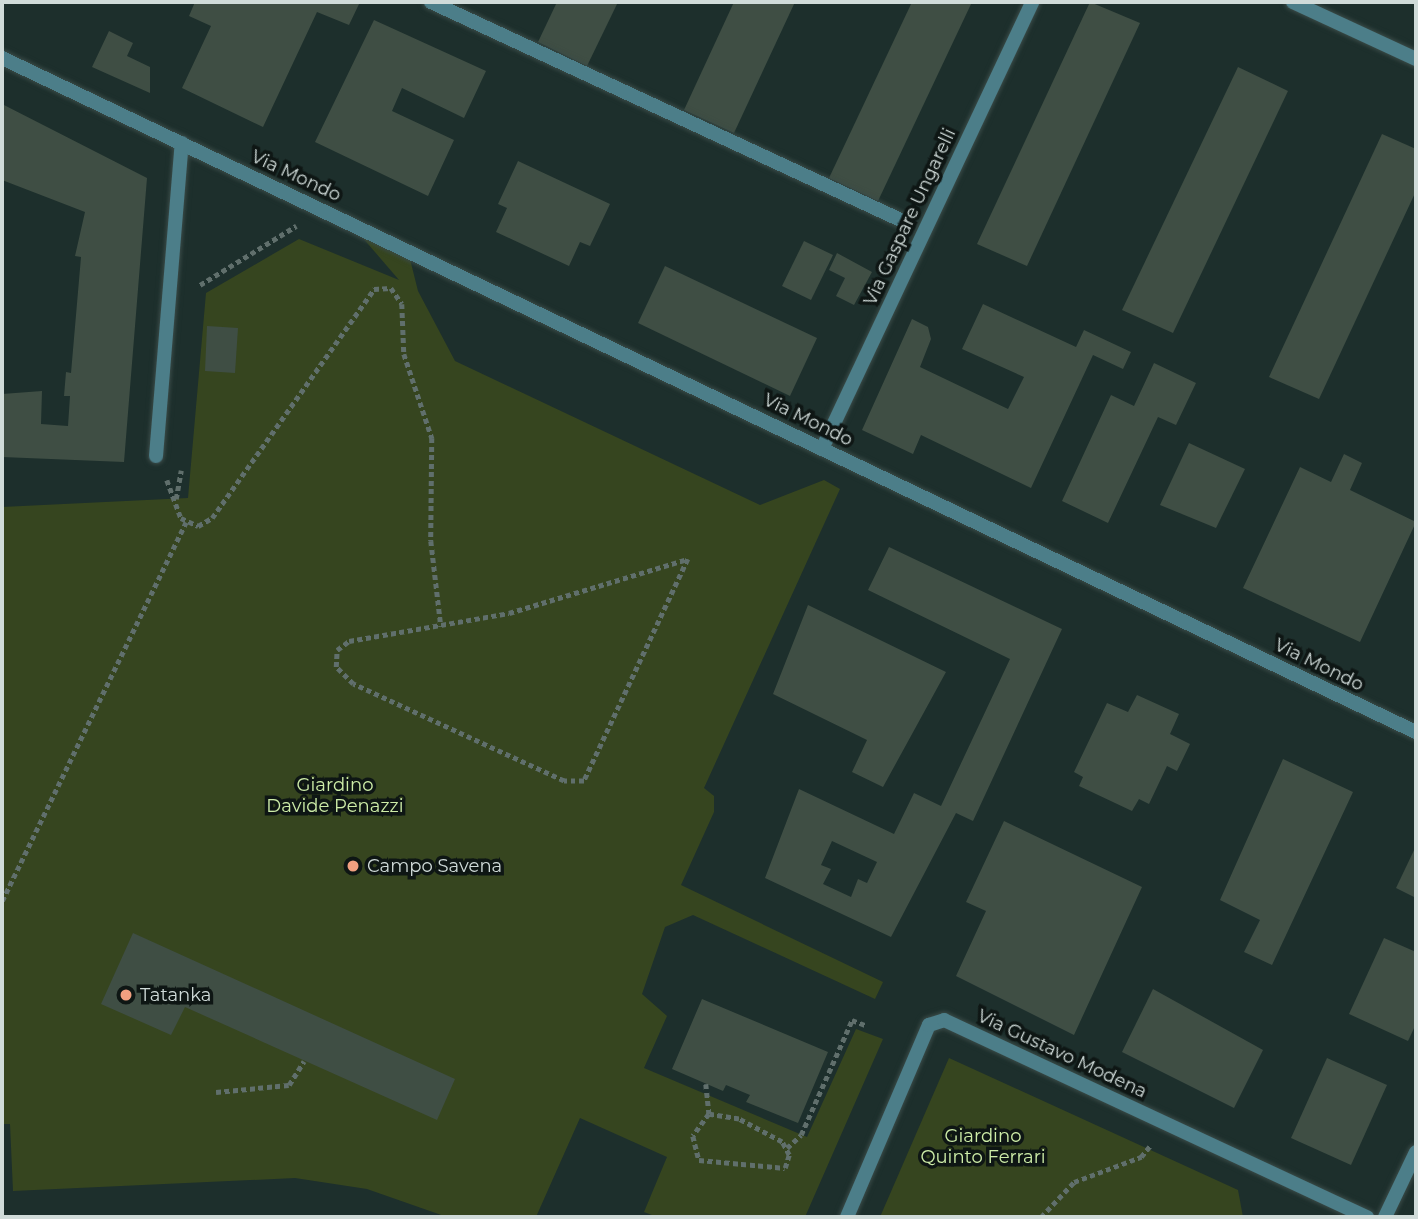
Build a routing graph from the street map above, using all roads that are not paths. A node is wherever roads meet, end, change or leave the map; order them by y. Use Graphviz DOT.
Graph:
graph roads {
  1 [pos="431,2"];
  2 [pos="1032,2"];
  3 [pos="1293,2"];
  4 [pos="2,58"];
  5 [pos="1416,59"];
  6 [pos="182,143"];
  7 [pos="907,223"];
  8 [pos="822,449"];
  9 [pos="156,456"];
  10 [pos="1416,732"];
  11 [pos="1416,1152"];
  12 [pos="846,1217"];
  13 [pos="1367,1217"];
  14 [pos="1385,1217"];
  1 -- 7 [label="street"];
  2 -- 8 [label="street, Via Gaspare Ungarelli"];
  3 -- 5 [label="street"];
  4 -- 6 [label="street, Via Mondo"];
  6 -- 8 [label="street, Via Mondo"];
  6 -- 9 [label="street"];
  8 -- 10 [label="street, Via Mondo"];
  11 -- 14 [label="street"];
  12 -- 13 [label="street, Via Gustavo Modena"];
}
